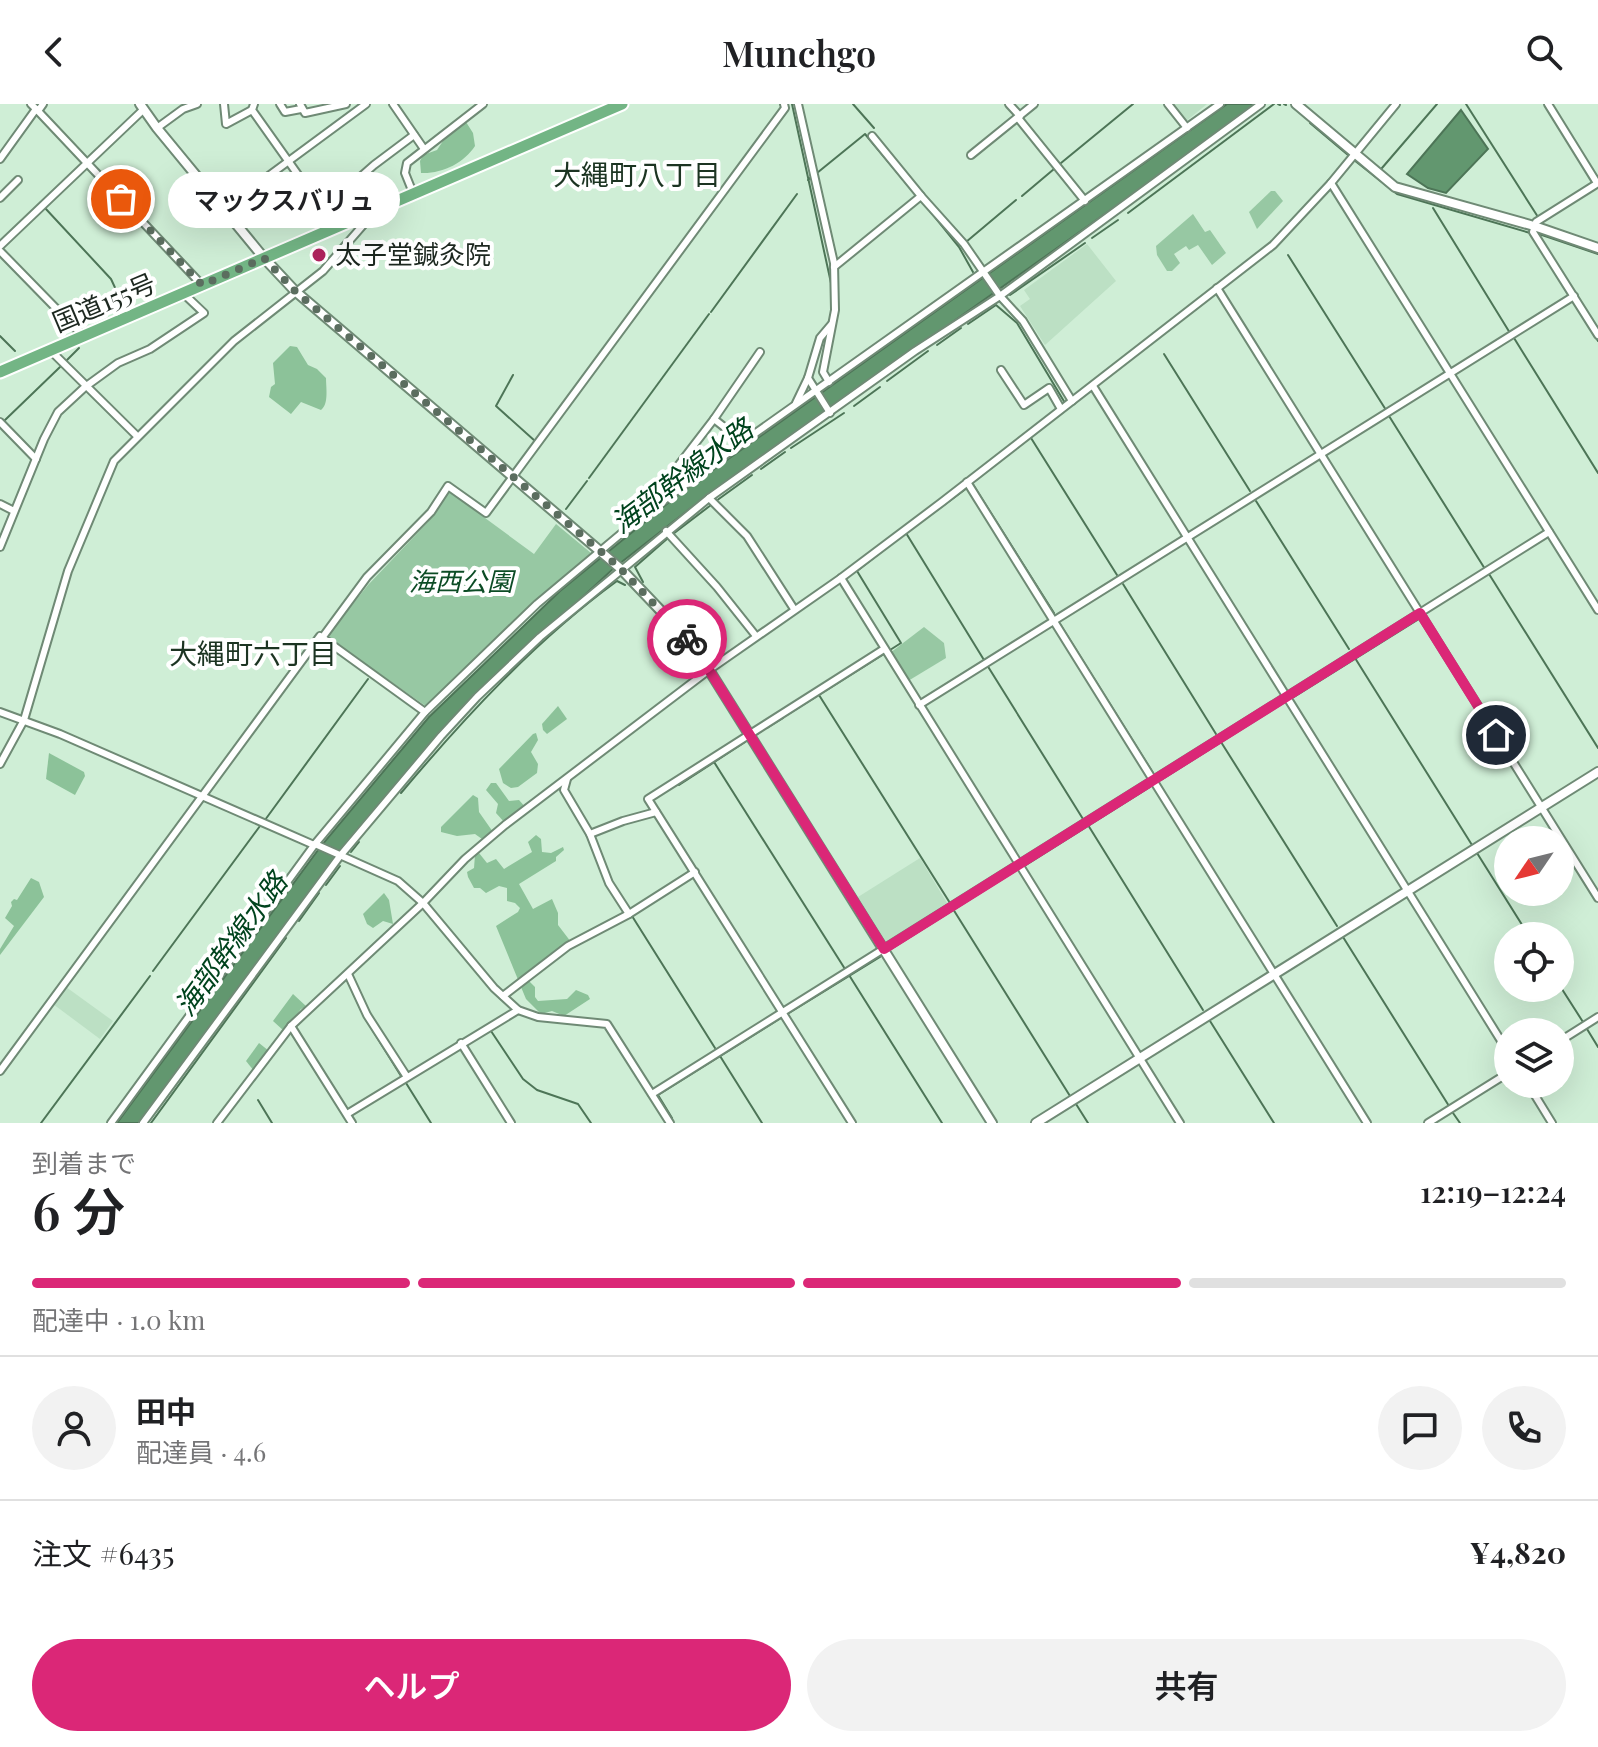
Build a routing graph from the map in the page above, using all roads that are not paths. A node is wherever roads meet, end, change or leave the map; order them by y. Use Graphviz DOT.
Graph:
graph roads {
  1 [pos="197,104"];
  2 [pos="224,104"];
  3 [pos="280,104"];
  4 [pos="346,104"];
  5 [pos="366,104"];
  6 [pos="393,104"];
  7 [pos="483,104"];
  8 [pos="622,104"];
  9 [pos="784,104"];
  10 [pos="798,104"];
  11 [pos="1009,104"];
  12 [pos="1034,104"];
  13 [pos="1168,104"];
  14 [pos="1220,104"];
  15 [pos="1261,104"];
  16 [pos="1296,104"];
  17 [pos="1396,104"];
  18 [pos="1548,104"];
  19 [pos="37,107"];
  20 [pos="142,107"];
  21 [pos="253,107"];
  22 [pos="300,107"];
  23 [pos="1019,117"];
  24 [pos="157,128"];
  25 [pos="1187,128"];
  26 [pos="414,135"];
  27 [pos="872,136"];
  28 [pos="424,149"];
  29 [pos="1355,154"];
  30 [pos="971,155"];
  31 [pos="0,159"];
  32 [pos="289,161"];
  33 [pos="88,163"];
  34 [pos="18,180"];
  35 [pos="1331,183"];
  36 [pos="1598,183"];
  37 [pos="413,193"];
  38 [pos="921,196"];
  39 [pos="0,198"];
  40 [pos="1085,201"];
  41 [pos="225,208"];
  42 [pos="323,210"];
  43 [pos="376,210"];
  44 [pos="1534,226"];
  45 [pos="335,227"];
  46 [pos="1598,248"];
  47 [pos="0,249"];
  48 [pos="264,258"];
  49 [pos="834,267"];
  50 [pos="983,272"];
  51 [pos="202,285"];
  52 [pos="1217,288"];
  53 [pos="295,291"];
  54 [pos="183,293"];
  55 [pos="1000,296"];
  56 [pos="1574,296"];
  57 [pos="834,322"];
  58 [pos="1598,335"];
  59 [pos="83,336"];
  60 [pos="50,350"];
  61 [pos="760,352"];
  62 [pos="1001,370"];
  63 [pos="0,372"];
  64 [pos="1450,374"];
  65 [pos="808,378"];
  66 [pos="829,382"];
  67 [pos="1093,386"];
  68 [pos="85,387"];
  69 [pos="816,393"];
  70 [pos="1072,401"];
  71 [pos="795,406"];
  72 [pos="1061,409"];
  73 [pos="829,412"];
  74 [pos="714,419"];
  75 [pos="0,422"];
  76 [pos="137,436"];
  77 [pos="743,442"];
  78 [pos="1321,454"];
  79 [pos="36,459"];
  80 [pos="513,477"];
  81 [pos="967,482"];
  82 [pos="709,498"];
  83 [pos="0,504"];
  84 [pos="651,510"];
  85 [pos="14,511"];
  86 [pos="666,531"];
  87 [pos="1549,532"];
  88 [pos="1187,538"];
  89 [pos="0,547"];
  90 [pos="601,552"];
  91 [pos="620,568"];
  92 [pos="841,578"];
  93 [pos="794,609"];
  94 [pos="1598,610"];
  95 [pos="1420,613"];
  96 [pos="1054,621"];
  97 [pos="756,636"];
  98 [pos="322,638"];
  99 [pos="884,649"];
  100 [pos="709,670"];
  101 [pos="1286,696"];
  102 [pos="919,705"];
  103 [pos="0,712"];
  104 [pos="425,712"];
  105 [pos="24,720"];
  106 [pos="749,734"];
  107 [pos="0,764"];
  108 [pos="1598,772"];
  109 [pos="567,779"];
  110 [pos="1152,780"];
  111 [pos="564,790"];
  112 [pos="552,791"];
  113 [pos="202,797"];
  114 [pos="1542,808"];
  115 [pos="656,812"];
  116 [pos="590,834"];
  117 [pos="316,845"];
  118 [pos="339,856"];
  119 [pos="1018,864"];
  120 [pos="695,872"];
  121 [pos="1408,891"];
  122 [pos="1598,898"];
  123 [pos="423,903"];
  124 [pos="629,914"];
  125 [pos="884,949"];
  126 [pos="348,974"];
  127 [pos="1275,975"];
  128 [pos="503,996"];
  129 [pos="518,1010"];
  130 [pos="782,1012"];
  131 [pos="1598,1017"];
  132 [pos="291,1026"];
  133 [pos="1494,1029"];
  134 [pos="1574,1032"];
  135 [pos="461,1043"];
  136 [pos="1139,1058"];
  137 [pos="0,1071"];
  138 [pos="407,1077"];
  139 [pos="1494,1082"];
  140 [pos="652,1094"];
  141 [pos="1537,1098"];
  142 [pos="347,1114"];
  143 [pos="111,1123"];
  144 [pos="143,1123"];
  145 [pos="217,1123"];
  146 [pos="352,1123"];
  147 [pos="511,1123"];
  148 [pos="670,1123"];
  149 [pos="852,1123"];
  150 [pos="992,1123"];
  151 [pos="1036,1123"];
  152 [pos="1180,1123"];
  153 [pos="1367,1123"];
  154 [pos="1428,1123"];
  155 [pos="1552,1123"];
  1 -- 24 [label="street"];
  2 -- 21 [label="street"];
  3 -- 22 [label="street"];
  4 -- 22 [label="street"];
  5 -- 32 [label="street"];
  6 -- 26 [label="street"];
  7 -- 28 [label="street"];
  8 -- 37 [label="highway, 国道155号"];
  9 -- 80 [label="street"];
  10 -- 49 [label="street"];
  11 -- 23 [label="street"];
  12 -- 23 [label="street"];
  13 -- 25 [label="street"];
  14 -- 25 [label="street"];
  15 -- 55 [label="street"];
  16 -- 29 [label="street"];
  17 -- 29 [label="street"];
  18 -- 36 [label="street"];
  19 -- 31 [label="street"];
  19 -- 33 [label="street"];
  20 -- 24 [label="street"];
  20 -- 33 [label="street"];
  21 -- 32 [label="street"];
  23 -- 30 [label="street"];
  23 -- 40 [label="street"];
  24 -- 41 [label="street"];
  25 -- 40 [label="street"];
  26 -- 28 [label="street"];
  26 -- 42 [label="street"];
  27 -- 38 [label="street"];
  28 -- 37 [label="street"];
  29 -- 35 [label="street"];
  29 -- 44 [label="street"];
  32 -- 41 [label="street"];
  32 -- 42 [label="street"];
  33 -- 47 [label="street"];
  33 -- 51 [label="street"];
  34 -- 39 [label="street"];
  35 -- 52 [label="street"];
  35 -- 64 [label="street"];
  36 -- 44 [label="street"];
  37 -- 43 [label="highway, 国道155号"];
  38 -- 49 [label="street"];
  38 -- 50 [label="street"];
  40 -- 50 [label="street"];
  41 -- 48 [label="street"];
  42 -- 45 [label="street"];
  43 -- 45 [label="highway, 国道155号"];
  43 -- 53 [label="street"];
  44 -- 46 [label="street"];
  44 -- 56 [label="street"];
  45 -- 48 [label="highway, 国道155号"];
  47 -- 59 [label="street"];
  48 -- 51 [label="highway, 国道155号"];
  48 -- 53 [label="street"];
  49 -- 57 [label="street"];
  50 -- 55 [label="street"];
  50 -- 66 [label="street"];
  51 -- 54 [label="highway, 国道155号"];
  52 -- 67 [label="street"];
  52 -- 78 [label="street"];
  53 -- 76 [label="street"];
  53 -- 80 [label="street"];
  54 -- 59 [label="highway, 国道155号"];
  54 -- 68 [label="street"];
  55 -- 70 [label="street"];
  55 -- 73 [label="street"];
  56 -- 58 [label="street"];
  56 -- 64 [label="street"];
  57 -- 65 [label="street"];
  57 -- 66 [label="street"];
  59 -- 60 [label="highway, 国道155号"];
  60 -- 63 [label="highway, 国道155号"];
  60 -- 68 [label="street"];
  61 -- 74 [label="street"];
  62 -- 72 [label="street"];
  64 -- 78 [label="street"];
  64 -- 87 [label="street"];
  65 -- 69 [label="street"];
  65 -- 71 [label="street"];
  66 -- 69 [label="street"];
  67 -- 70 [label="street"];
  67 -- 88 [label="street"];
  68 -- 76 [label="street"];
  68 -- 79 [label="street"];
  69 -- 71 [label="street"];
  69 -- 73 [label="street"];
  70 -- 72 [label="street"];
  71 -- 77 [label="street"];
  72 -- 81 [label="street"];
  73 -- 82 [label="street"];
  74 -- 77 [label="street"];
  74 -- 84 [label="street"];
  75 -- 79 [label="street"];
  76 -- 105 [label="street"];
  77 -- 84 [label="street"];
  78 -- 88 [label="street"];
  78 -- 95 [label="street"];
  79 -- 85 [label="street"];
  80 -- 90 [label="street"];
  80 -- 98 [label="street"];
  81 -- 92 [label="street"];
  81 -- 96 [label="street"];
  82 -- 86 [label="street"];
  82 -- 93 [label="street"];
  83 -- 85 [label="street"];
  84 -- 90 [label="street"];
  85 -- 89 [label="street"];
  86 -- 91 [label="street"];
  86 -- 97 [label="street"];
  87 -- 94 [label="street"];
  87 -- 95 [label="street"];
  88 -- 96 [label="street"];
  88 -- 101 [label="street"];
  90 -- 91 [label="street"];
  90 -- 104 [label="street"];
  91 -- 100 [label="street"];
  91 -- 118 [label="street"];
  92 -- 93 [label="street"];
  92 -- 99 [label="street"];
  93 -- 97 [label="street"];
  95 -- 101 [label="street"];
  95 -- 114 [label="street"];
  96 -- 102 [label="street"];
  96 -- 110 [label="street"];
  97 -- 100 [label="street"];
  98 -- 104 [label="street"];
  98 -- 113 [label="street"];
  99 -- 102 [label="street"];
  99 -- 106 [label="street"];
  100 -- 106 [label="street"];
  100 -- 109 [label="street"];
  101 -- 110 [label="street"];
  101 -- 121 [label="street"];
  102 -- 119 [label="street"];
  103 -- 105 [label="street"];
  104 -- 117 [label="street"];
  105 -- 107 [label="street"];
  105 -- 113 [label="street"];
  106 -- 115 [label="street"];
  106 -- 125 [label="street"];
  108 -- 114 [label="street"];
  109 -- 111 [label="street"];
  109 -- 112 [label="street"];
  110 -- 119 [label="street"];
  110 -- 127 [label="street"];
  111 -- 112 [label="street"];
  111 -- 116 [label="street"];
  112 -- 123 [label="street"];
  113 -- 117 [label="street"];
  113 -- 137 [label="street"];
  114 -- 121 [label="street"];
  114 -- 122 [label="street"];
  115 -- 116 [label="street"];
  115 -- 120 [label="street"];
  116 -- 124 [label="street"];
  117 -- 118 [label="street"];
  117 -- 143 [label="street"];
  118 -- 123 [label="street"];
  118 -- 144 [label="street"];
  119 -- 125 [label="street"];
  119 -- 136 [label="street"];
  120 -- 124 [label="street"];
  120 -- 130 [label="street"];
  121 -- 127 [label="street"];
  121 -- 133 [label="street"];
  123 -- 126 [label="street"];
  123 -- 128 [label="street"];
  124 -- 128 [label="street"];
  125 -- 130 [label="street"];
  125 -- 150 [label="street"];
  126 -- 132 [label="street"];
  126 -- 138 [label="street"];
  127 -- 136 [label="street"];
  127 -- 153 [label="street"];
  128 -- 129 [label="street"];
  129 -- 135 [label="street"];
  129 -- 140 [label="street"];
  130 -- 140 [label="street"];
  130 -- 149 [label="street"];
  131 -- 134 [label="street"];
  132 -- 142 [label="street"];
  132 -- 145 [label="street"];
  135 -- 138 [label="street"];
  135 -- 147 [label="street"];
  136 -- 151 [label="street"];
  136 -- 152 [label="street"];
  138 -- 142 [label="street"];
  139 -- 154 [label="street"];
  140 -- 148 [label="street"];
  141 -- 155 [label="street"];
  142 -- 146 [label="street"];
}
